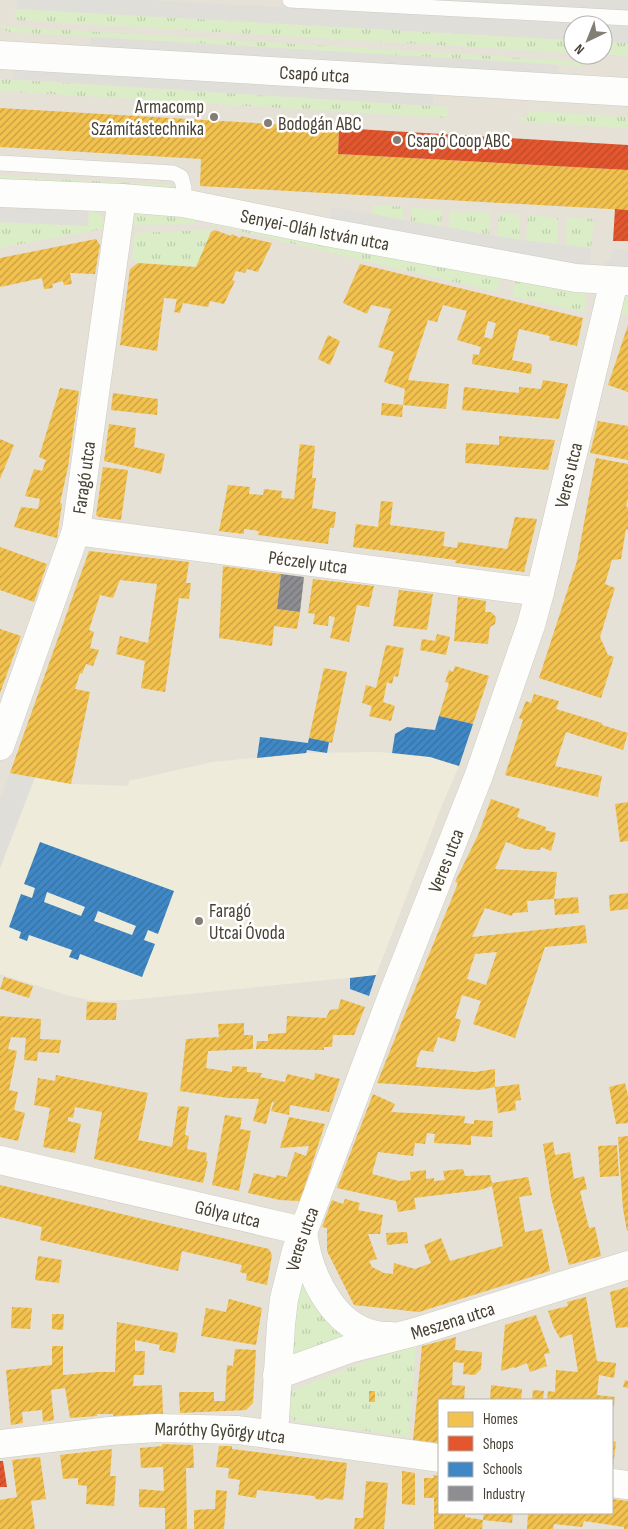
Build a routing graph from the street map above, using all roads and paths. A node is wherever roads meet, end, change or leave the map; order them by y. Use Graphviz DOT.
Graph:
graph roads {
  1 [pos="290,0"];
  2 [pos="628,18"];
  3 [pos="0,55"];
  4 [pos="628,92"];
  5 [pos="0,163"];
  6 [pos="0,193"];
  7 [pos="122,198"];
  8 [pos="183,203"];
  9 [pos="621,281"];
  10 [pos="76,530"];
  11 [pos="540,592"];
  12 [pos="0,746"];
  13 [pos="0,1160"];
  14 [pos="303,1231"];
  15 [pos="628,1265"];
  16 [pos="396,1336"];
  17 [pos="277,1375"];
  18 [pos="274,1435"];
  19 [pos="0,1444"];
  20 [pos="438,1458"];
  21 [pos="613,1483"];
  22 [pos="628,1485"];
  1 -- 2 [label="lane"];
  3 -- 4 [label="street, Csapó utca"];
  5 -- 8 [label="lane"];
  6 -- 7 [label="street, Senyei-Oláh István utca"];
  7 -- 8 [label="street, Senyei-Oláh István utca"];
  7 -- 10 [label="street, Faragó utca"];
  8 -- 9 [label="street, Senyei-Oláh István utca"];
  9 -- 11 [label="street, Veres utca"];
  10 -- 11 [label="street, Péczely utca"];
  10 -- 12 [label="street, Faragó utca"];
  11 -- 14 [label="street, Veres utca"];
  13 -- 14 [label="street, Gólya utca"];
  14 -- 16 [label="street"];
  14 -- 17 [label="street, Veres utca"];
  15 -- 16 [label="street, Meszena utca"];
  16 -- 17 [label="street, Meszena utca"];
  17 -- 18 [label="street, Veres utca"];
  18 -- 19 [label="street, Maróthy György utca"];
  18 -- 20 [label="street, Maróthy György utca"];
  21 -- 22 [label="street"];
}
